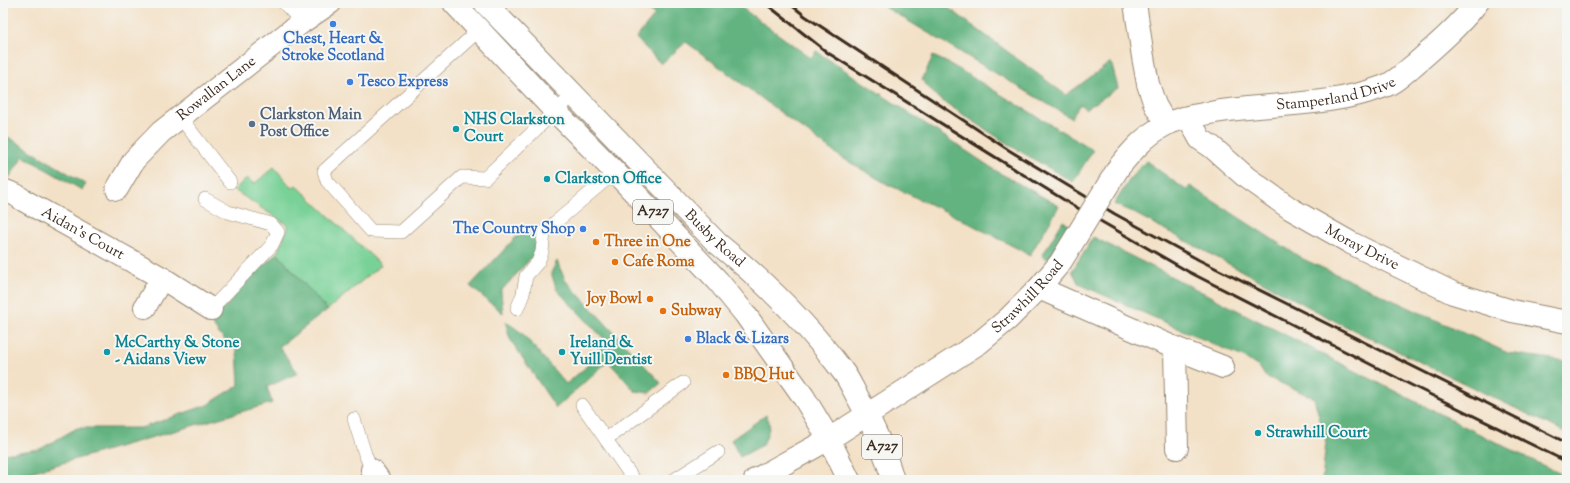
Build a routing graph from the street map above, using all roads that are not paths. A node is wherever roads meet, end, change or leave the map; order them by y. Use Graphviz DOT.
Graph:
graph roads {
  1 [pos="284,3"];
  2 [pos="330,3"];
  3 [pos="454,3"];
  4 [pos="485,3"];
  5 [pos="1136,3"];
  6 [pos="1477,3"];
  7 [pos="302,22"];
  8 [pos="479,30"];
  9 [pos="574,95"];
  10 [pos="555,111"];
  11 [pos="180,117"];
  12 [pos="1190,117"];
  13 [pos="1166,124"];
  14 [pos="615,172"];
  15 [pos="230,182"];
  16 [pos="117,189"];
  17 [pos="3,190"];
  18 [pos="205,199"];
  19 [pos="162,278"];
  20 [pos="1040,288"];
  21 [pos="145,307"];
  22 [pos="211,309"];
  23 [pos="517,309"];
  24 [pos="1567,322"];
  25 [pos="1175,348"];
  26 [pos="1223,367"];
  27 [pos="683,383"];
  28 [pos="582,405"];
  29 [pos="868,415"];
  30 [pos="354,418"];
  31 [pos="606,439"];
  32 [pos="829,439"];
  33 [pos="1177,448"];
  34 [pos="718,452"];
  35 [pos="376,475"];
  36 [pos="634,480"];
  37 [pos="674,480"];
  38 [pos="755,480"];
  39 [pos="849,480"];
  40 [pos="893,480"];
  1 -- 7 [label="lane"];
  2 -- 7 [label="street, Rowallan Lane"];
  3 -- 8 [label="street, Busby Road / A727"];
  4 -- 9 [label="street, Busby Road / A727"];
  5 -- 13 [label="street"];
  6 -- 12 [label="street, Stamperland Drive"];
  7 -- 11 [label="street, Rowallan Lane"];
  8 -- 10 [label="street, Busby Road / A727"];
  8 -- 10 [label="lane"];
  9 -- 10 [label="lane"];
  9 -- 29 [label="street, Busby Road / A727"];
  10 -- 14 [label="street, Busby Road / A727"];
  11 -- 15 [label="lane"];
  11 -- 16 [label="street, Rowallan Lane"];
  12 -- 13 [label="street, Stamperland Drive"];
  12 -- 24 [label="street, Moray Drive"];
  13 -- 20 [label="street, Strawhill Road, bridge"];
  14 -- 23 [label="lane"];
  14 -- 32 [label="street, Busby Road / A727"];
  17 -- 19 [label="street, Aidan's Court"];
  18 -- 22 [label="lane"];
  19 -- 21 [label="street"];
  19 -- 22 [label="street, Aidan's Court"];
  20 -- 25 [label="street"];
  20 -- 29 [label="street, Strawhill Road"];
  25 -- 26 [label="street"];
  25 -- 33 [label="street"];
  27 -- 31 [label="lane"];
  28 -- 31 [label="lane"];
  29 -- 32 [label="street, Strawhill Road"];
  29 -- 40 [label="street, Busby Road / A727"];
  30 -- 35 [label="lane"];
  31 -- 36 [label="lane"];
  32 -- 38 [label="street, Strawhill Road"];
  32 -- 39 [label="street, A727"];
  34 -- 37 [label="lane"];
}
